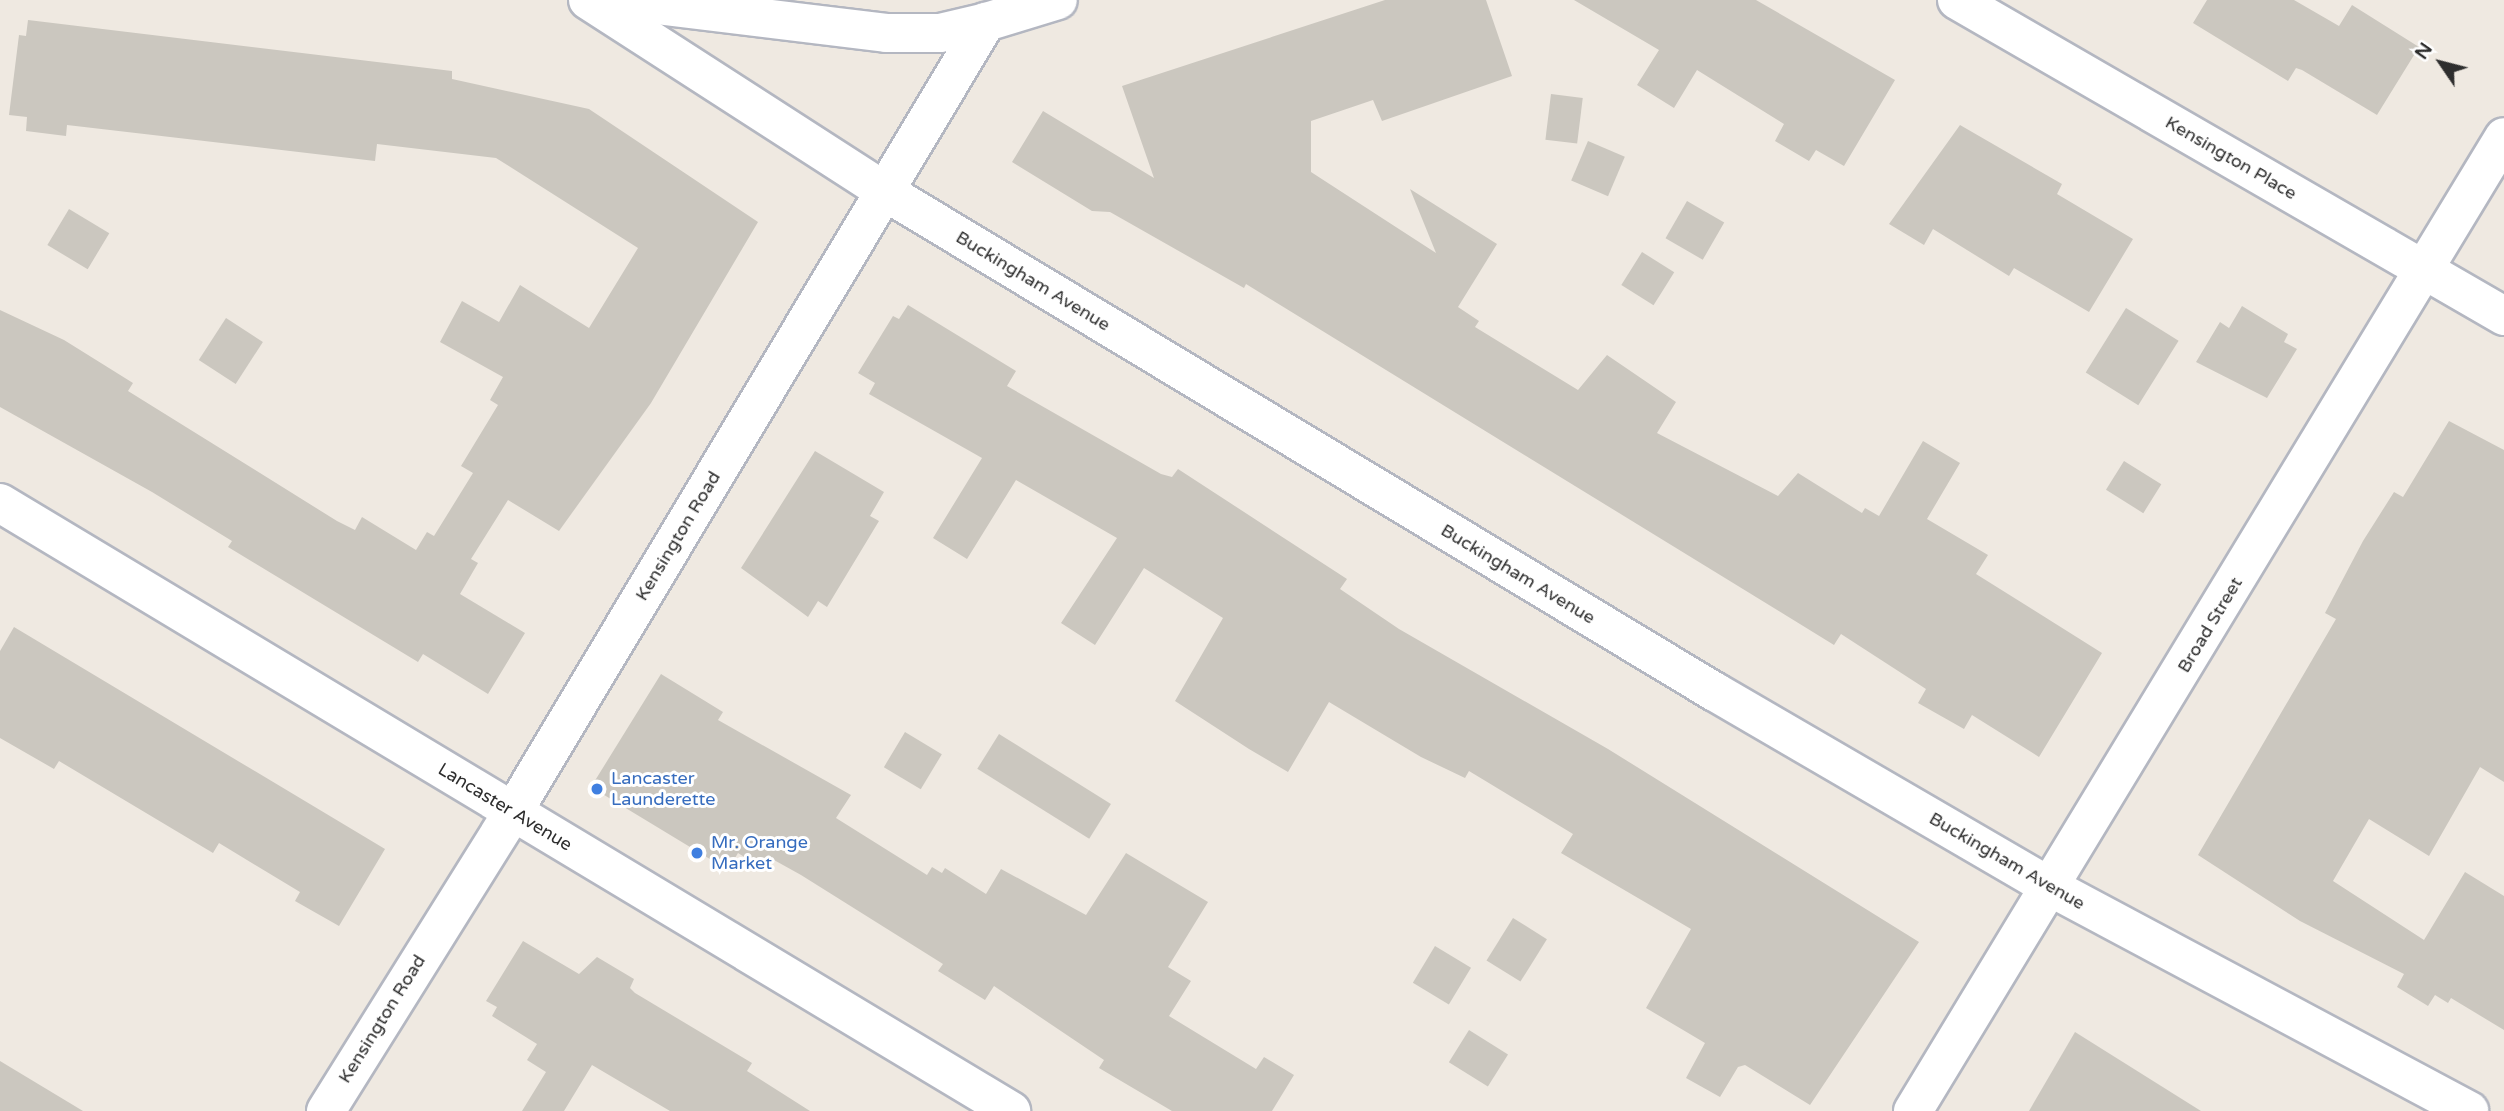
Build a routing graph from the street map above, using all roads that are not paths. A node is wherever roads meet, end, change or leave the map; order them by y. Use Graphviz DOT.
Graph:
graph roads {
  1 [pos="588,0"];
  2 [pos="615,0"];
  3 [pos="1058,0"];
  4 [pos="1957,0"];
  5 [pos="986,22"];
  6 [pos="2504,137"];
  7 [pos="884,191"];
  8 [pos="2424,269"];
  9 [pos="2504,316"];
  10 [pos="0,503"];
  11 [pos="513,812"];
  12 [pos="2052,888"];
  13 [pos="326,1111"];
  14 [pos="1011,1111"];
  15 [pos="1913,1111"];
  16 [pos="2469,1111"];
  1 -- 7 [label="street, Buckingham Avenue"];
  2 -- 5 [label="street"];
  3 -- 5 [label="street"];
  4 -- 8 [label="street, Kensington Place"];
  5 -- 7 [label="street, Kensington Road"];
  6 -- 8 [label="street, Broad Street"];
  7 -- 11 [label="street, Kensington Road"];
  7 -- 12 [label="street, Buckingham Avenue"];
  8 -- 9 [label="street, Kensington Place"];
  8 -- 12 [label="street, Broad Street"];
  10 -- 11 [label="street, Lancaster Avenue"];
  11 -- 13 [label="street, Kensington Road"];
  11 -- 14 [label="street, Lancaster Avenue"];
  12 -- 15 [label="street, Broad Street"];
  12 -- 16 [label="street, Buckingham Avenue"];
}
